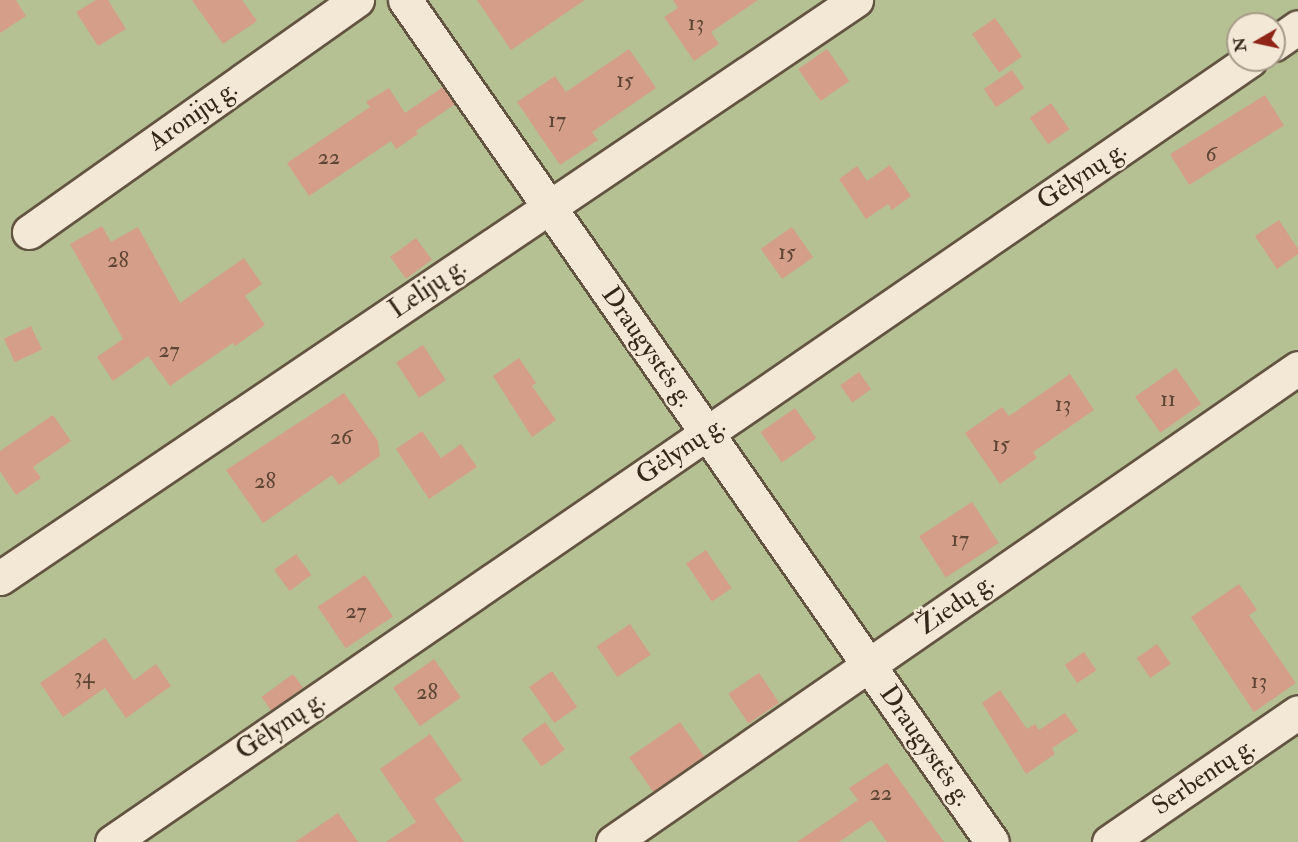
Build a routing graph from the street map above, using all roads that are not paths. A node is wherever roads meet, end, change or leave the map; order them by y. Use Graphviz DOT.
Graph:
graph roads {
  1 [pos="357,0"];
  2 [pos="405,0"];
  3 [pos="856,0"];
  4 [pos="1233,72"];
  5 [pos="549,207"];
  6 [pos="29,232"];
  7 [pos="1298,368"];
  8 [pos="707,433"];
  9 [pos="0,578"];
  10 [pos="868,665"];
  11 [pos="1298,712"];
  12 [pos="112,842"];
  13 [pos="614,842"];
  14 [pos="992,842"];
  15 [pos="1109,842"];
  1 -- 6 [label="street, Aronijų g."];
  2 -- 5 [label="street, Draugystės g."];
  3 -- 5 [label="street, Lelijų g."];
  4 -- 8 [label="street, Gėlynų g."];
  5 -- 8 [label="street, Draugystės g."];
  5 -- 9 [label="street, Lelijų g."];
  7 -- 10 [label="street, Žiedų g."];
  8 -- 10 [label="street, Draugystės g."];
  8 -- 12 [label="street, Gėlynų g."];
  10 -- 13 [label="street, Žiedų g."];
  10 -- 14 [label="street, Draugystės g."];
  11 -- 15 [label="street, Serbentų g."];
}
